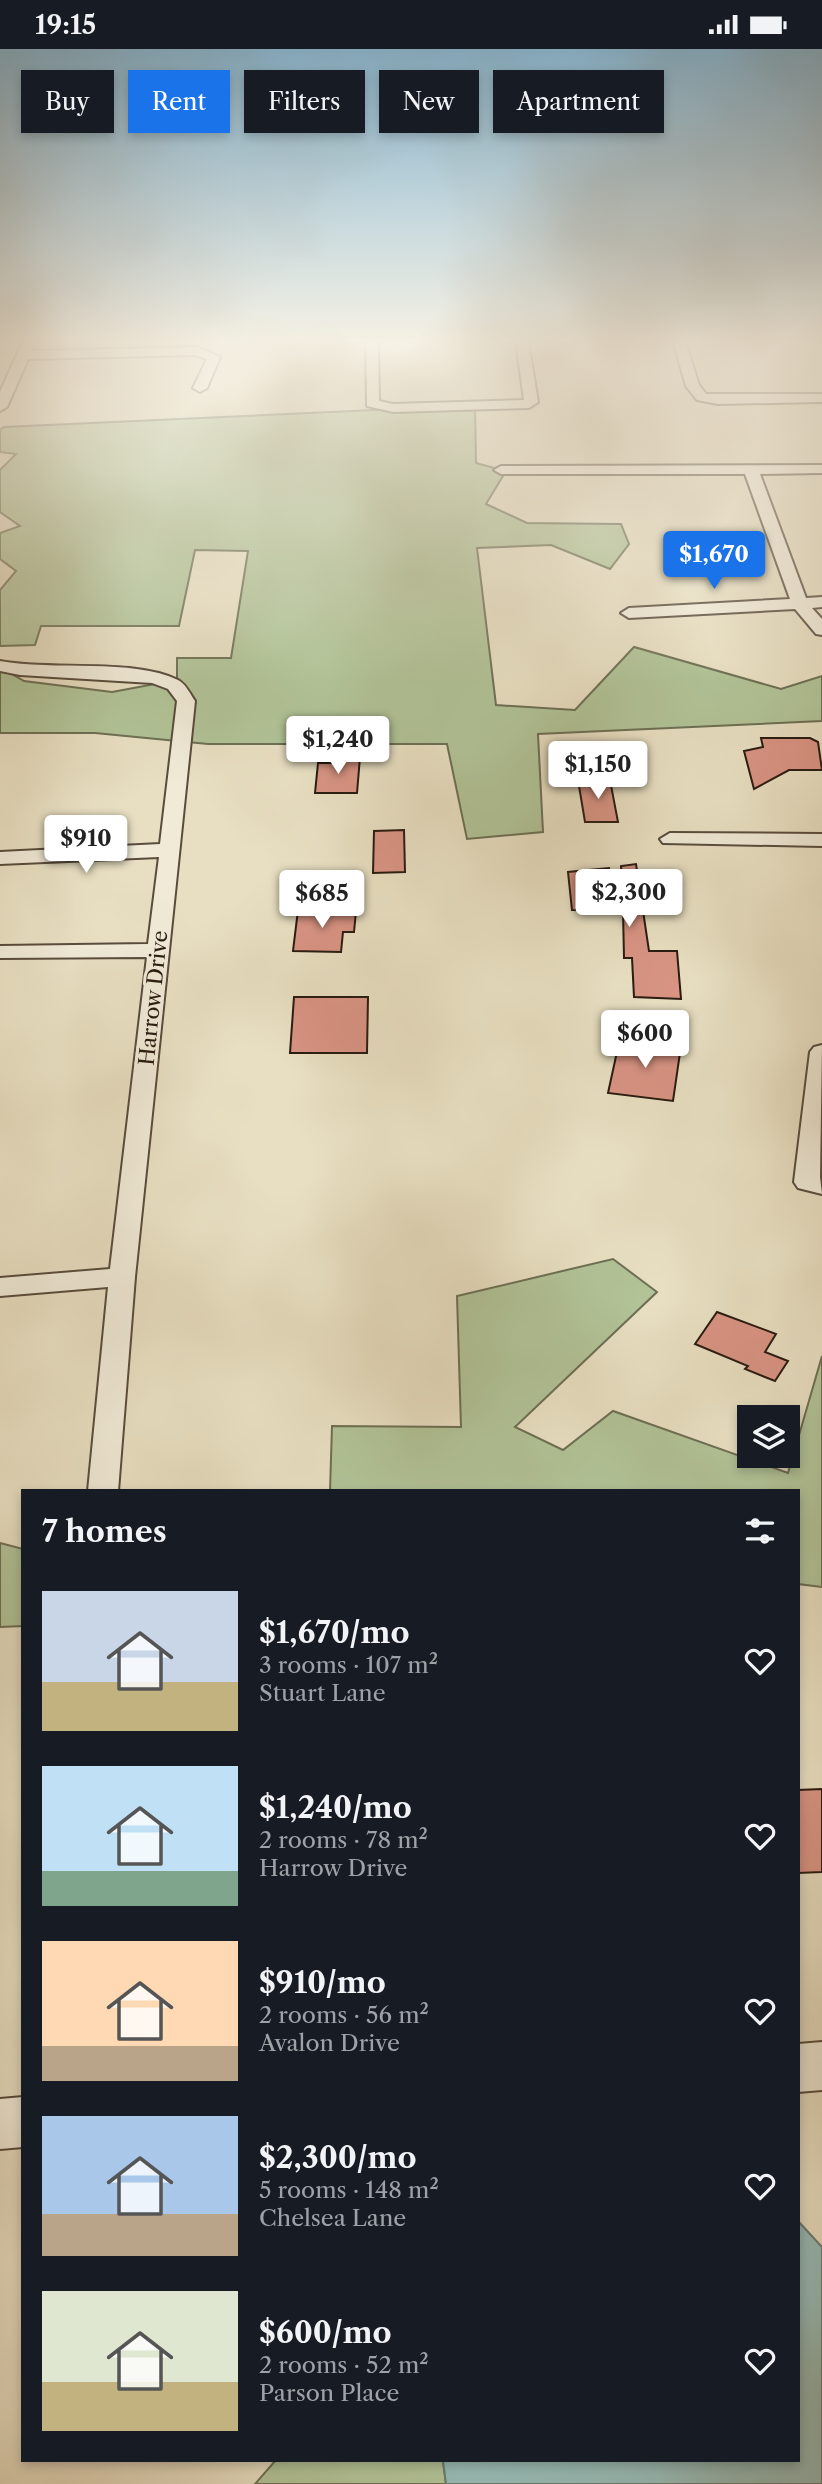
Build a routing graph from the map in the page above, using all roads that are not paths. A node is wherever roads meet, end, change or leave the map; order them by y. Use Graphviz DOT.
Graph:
graph roads {
  1 [pos="822,469"];
  2 [pos="751,470"];
  3 [pos="501,471"];
  4 [pos="822,602"];
  5 [pos="800,604"];
  6 [pos="629,613"];
  7 [pos="822,630"];
  8 [pos="0,666"];
  9 [pos="670,839"];
  10 [pos="822,840"];
  11 [pos="170,851"];
  12 [pos="0,858"];
  13 [pos="159,950"];
  14 [pos="0,952"];
  15 [pos="822,1052"];
  16 [pos="814,1184"];
  17 [pos="122,1277"];
  18 [pos="0,1287"];
  19 [pos="103,1489"];
  20 [pos="822,2066"];
  21 [pos="800,2068"];
  22 [pos="21,2122"];
  23 [pos="0,2124"];
  1 -- 2 [label="street"];
  2 -- 3 [label="street"];
  2 -- 5 [label="street"];
  4 -- 5 [label="street"];
  5 -- 6 [label="street"];
  5 -- 7 [label="street"];
  8 -- 11 [label="street, Harrow Drive"];
  9 -- 10 [label="street"];
  11 -- 12 [label="street"];
  11 -- 13 [label="street, Harrow Drive"];
  13 -- 14 [label="street"];
  13 -- 17 [label="street, Harrow Drive"];
  15 -- 16 [label="street"];
  17 -- 18 [label="street"];
  17 -- 19 [label="street, Harrow Drive"];
  20 -- 21 [label="street"];
  22 -- 23 [label="street"];
}
